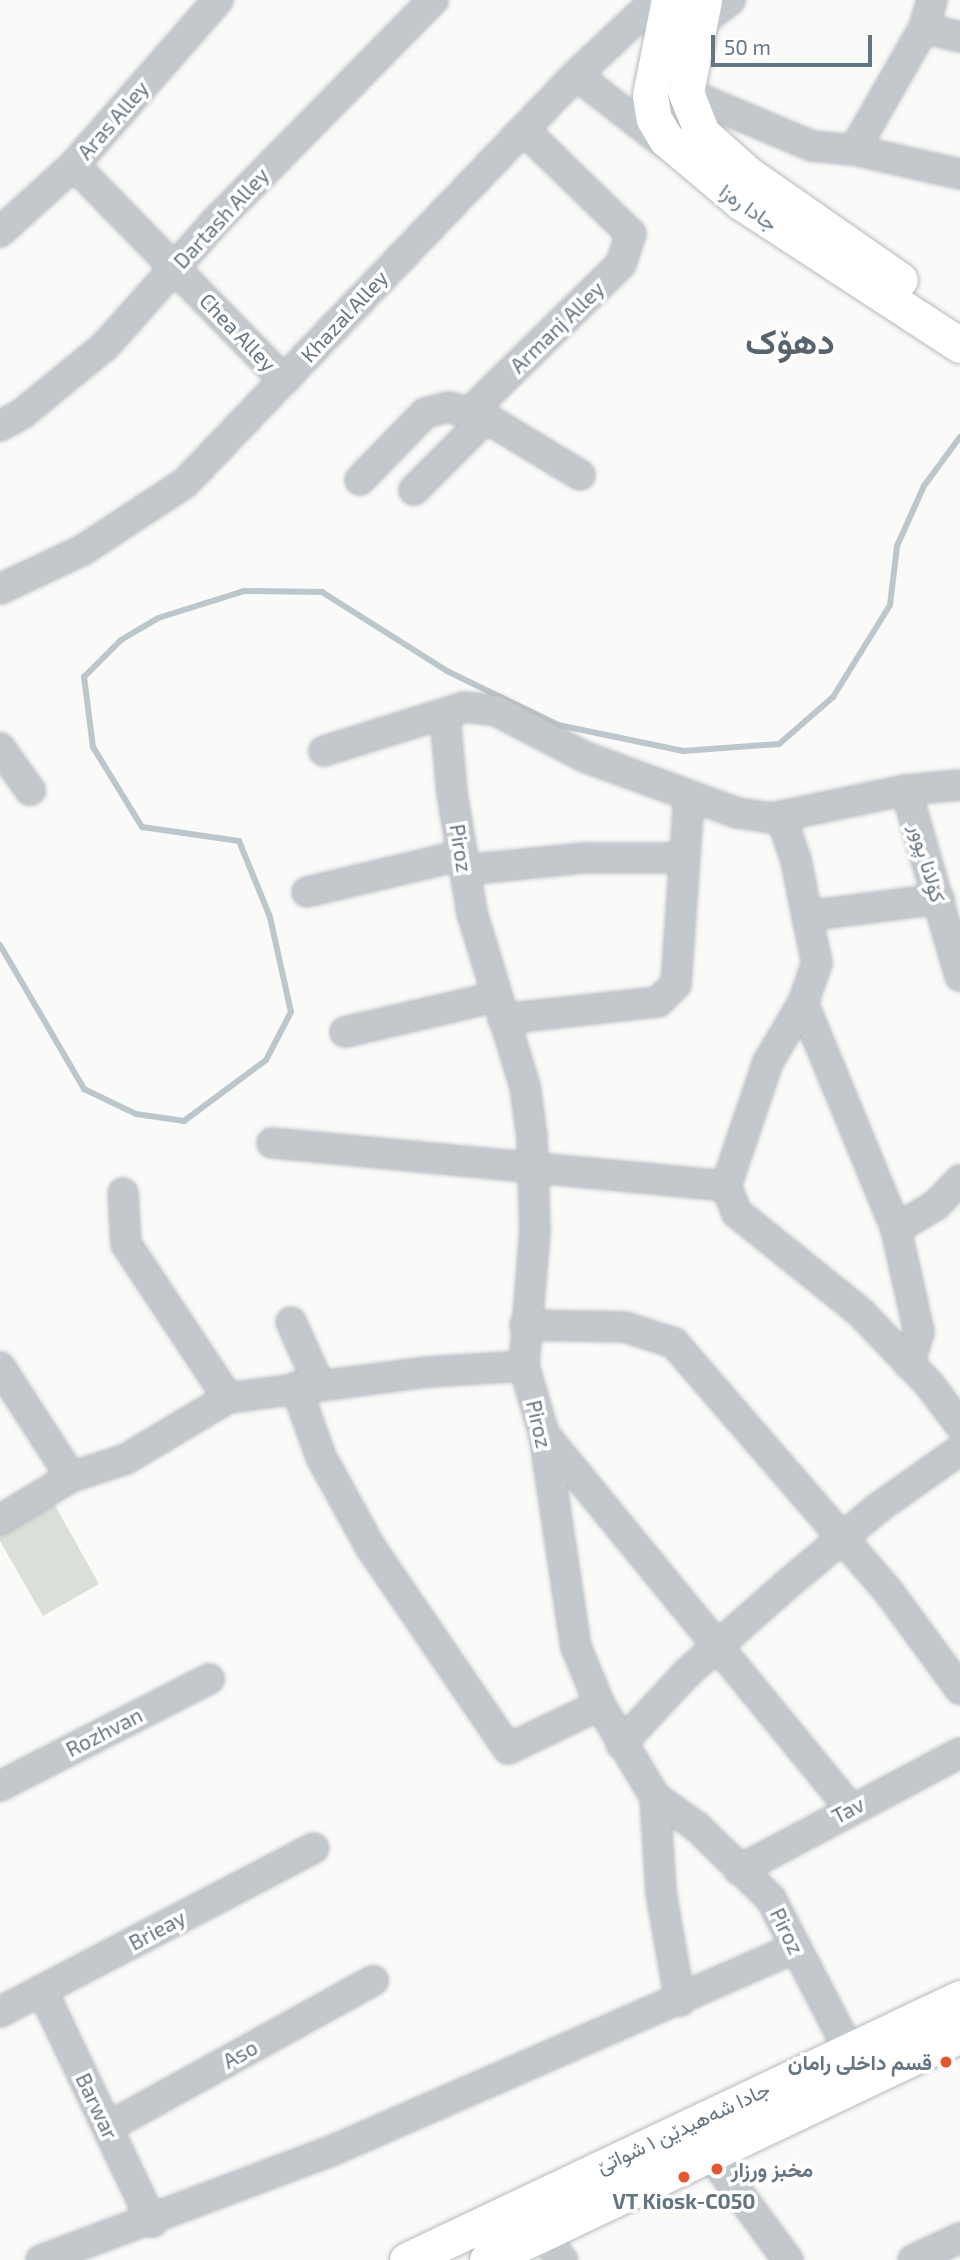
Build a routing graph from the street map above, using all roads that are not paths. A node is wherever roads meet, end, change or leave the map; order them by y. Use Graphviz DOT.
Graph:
graph roads {
  1 [pos="218,0"];
  2 [pos="433,0"];
  3 [pos="656,0"];
  4 [pos="669,0"];
  5 [pos="730,0"];
  6 [pos="932,0"];
  7 [pos="700,13"];
  8 [pos="924,28"];
  9 [pos="960,37"];
  10 [pos="576,75"];
  11 [pos="686,93"];
  12 [pos="524,130"];
  13 [pos="854,150"];
  14 [pos="74,165"];
  15 [pos="692,165"];
  16 [pos="960,174"];
  17 [pos="0,232"];
  18 [pos="175,268"];
  19 [pos="897,292"];
  20 [pos="960,317"];
  21 [pos="960,345"];
  22 [pos="284,380"];
  23 [pos="478,415"];
  24 [pos="0,426"];
  25 [pos="580,475"];
  26 [pos="360,480"];
  27 [pos="414,490"];
  28 [pos="0,589"];
  29 [pos="445,716"];
  30 [pos="0,748"];
  31 [pos="324,751"];
  32 [pos="960,785"];
  33 [pos="30,790"];
  34 [pos="906,790"];
  35 [pos="689,796"];
  36 [pos="781,817"];
  37 [pos="682,858"];
  38 [pos="463,863"];
  39 [pos="307,892"];
  40 [pos="939,899"];
  41 [pos="807,916"];
  42 [pos="960,976"];
  43 [pos="803,1003"];
  44 [pos="499,1008"];
  45 [pos="345,1032"];
  46 [pos="272,1143"];
  47 [pos="534,1170"];
  48 [pos="960,1180"];
  49 [pos="726,1186"];
  50 [pos="123,1193"];
  51 [pos="896,1229"];
  52 [pos="291,1322"];
  53 [pos="526,1325"];
  54 [pos="909,1364"];
  55 [pos="524,1366"];
  56 [pos="0,1367"];
  57 [pos="307,1385"];
  58 [pos="228,1398"];
  59 [pos="960,1425"];
  60 [pos="544,1434"];
  61 [pos="960,1450"];
  62 [pos="71,1477"];
  63 [pos="0,1520"];
  64 [pos="844,1537"];
  65 [pos="719,1645"];
  66 [pos="209,1679"];
  67 [pos="960,1689"];
  68 [pos="600,1705"];
  69 [pos="621,1744"];
  70 [pos="960,1754"];
  71 [pos="0,1786"];
  72 [pos="655,1797"];
  73 [pos="850,1808"];
  74 [pos="314,1848"];
  75 [pos="739,1870"];
  76 [pos="795,1948"];
  77 [pos="373,1981"];
  78 [pos="42,1990"];
  79 [pos="960,1998"];
  80 [pos="680,2001"];
  81 [pos="0,2011"];
  82 [pos="960,2035"];
  83 [pos="849,2050"];
  84 [pos="108,2127"];
  85 [pos="710,2154"];
  86 [pos="152,2222"];
  87 [pos="960,2238"];
  88 [pos="552,2247"];
  89 [pos="41,2260"];
  90 [pos="407,2260"];
  91 [pos="487,2260"];
  92 [pos="788,2260"];
  93 [pos="913,2260"];
  1 -- 14 [label="street, Aras Alley"];
  2 -- 18 [label="street, Dartash Alley"];
  3 -- 10 [label="street, Khazal Alley"];
  4 -- 15 [label="main road, جادا ره‌زا"];
  5 -- 7 [label="street"];
  6 -- 8 [label="street"];
  7 -- 11 [label="main road, جادا ره‌زا"];
  8 -- 9 [label="street"];
  8 -- 13 [label="street"];
  10 -- 12 [label="street, Khazal Alley"];
  10 -- 15 [label="street"];
  11 -- 13 [label="street"];
  11 -- 19 [label="main road, جادا ره‌زا"];
  12 -- 22 [label="street, Khazal Alley"];
  12 -- 23 [label="street, Armanj Alley"];
  13 -- 16 [label="street"];
  14 -- 17 [label="street, Aras Alley"];
  14 -- 18 [label="street, Chea Alley"];
  15 -- 19 [label="main road, جادا ره‌زا"];
  18 -- 22 [label="street, Chea Alley"];
  18 -- 24 [label="street, Dartash Alley"];
  19 -- 20 [label="main road, جادا ره‌زا"];
  19 -- 21 [label="main road, جادا ره‌زا"];
  22 -- 28 [label="street, Khazal Alley"];
  23 -- 25 [label="street"];
  23 -- 26 [label="street"];
  23 -- 27 [label="street, Armanj Alley"];
  29 -- 31 [label="street"];
  29 -- 35 [label="street"];
  29 -- 38 [label="street, Piroz"];
  30 -- 33 [label="street"];
  32 -- 34 [label="street"];
  34 -- 36 [label="street"];
  34 -- 40 [label="street, کۆلانا پوور"];
  35 -- 36 [label="street"];
  35 -- 37 [label="street"];
  36 -- 41 [label="street"];
  37 -- 38 [label="street"];
  37 -- 44 [label="street"];
  38 -- 39 [label="street"];
  38 -- 44 [label="street, Piroz"];
  40 -- 41 [label="street"];
  40 -- 42 [label="street, کۆلانا پوور"];
  41 -- 43 [label="street"];
  43 -- 49 [label="street"];
  43 -- 51 [label="street"];
  44 -- 45 [label="street"];
  44 -- 47 [label="street, Piroz"];
  46 -- 47 [label="street"];
  47 -- 49 [label="street"];
  47 -- 53 [label="street, Piroz"];
  48 -- 51 [label="street"];
  49 -- 54 [label="street"];
  50 -- 58 [label="street"];
  51 -- 54 [label="street"];
  52 -- 57 [label="street"];
  53 -- 55 [label="street, Piroz"];
  53 -- 64 [label="street"];
  54 -- 59 [label="street"];
  55 -- 57 [label="street"];
  55 -- 60 [label="street, Piroz"];
  56 -- 62 [label="street"];
  57 -- 58 [label="street"];
  57 -- 68 [label="street"];
  58 -- 62 [label="street"];
  60 -- 65 [label="street"];
  60 -- 68 [label="street, Piroz"];
  61 -- 64 [label="street"];
  62 -- 63 [label="street"];
  64 -- 65 [label="street"];
  64 -- 67 [label="street"];
  65 -- 69 [label="street"];
  65 -- 73 [label="street"];
  66 -- 71 [label="street, Rozhvan"];
  68 -- 69 [label="street, Piroz"];
  69 -- 72 [label="street, Piroz"];
  70 -- 73 [label="street, Tav"];
  72 -- 75 [label="street, Piroz"];
  72 -- 80 [label="street"];
  73 -- 75 [label="street, Tav"];
  74 -- 78 [label="street, Brieay"];
  75 -- 76 [label="street, Piroz"];
  76 -- 80 [label="street"];
  76 -- 83 [label="street, Piroz"];
  77 -- 84 [label="street, Aso"];
  78 -- 81 [label="street, Brieay"];
  78 -- 84 [label="street, Barwar"];
  79 -- 83 [label="main road, جادا شەهیدێن ١ شواتێ"];
  80 -- 86 [label="street"];
  82 -- 85 [label="main road, جادا شەهیدێن ١ شواتێ"];
  83 -- 90 [label="main road, جادا شەهیدێن ١ شواتێ"];
  84 -- 86 [label="street, Barwar"];
  85 -- 88 [label="main road, جادا شەهیدێن ١ شواتێ"];
  85 -- 92 [label="street"];
  86 -- 89 [label="street"];
  87 -- 93 [label="street"];
  88 -- 91 [label="main road, جادا شەهیدێن ١ شواتێ"];
}
